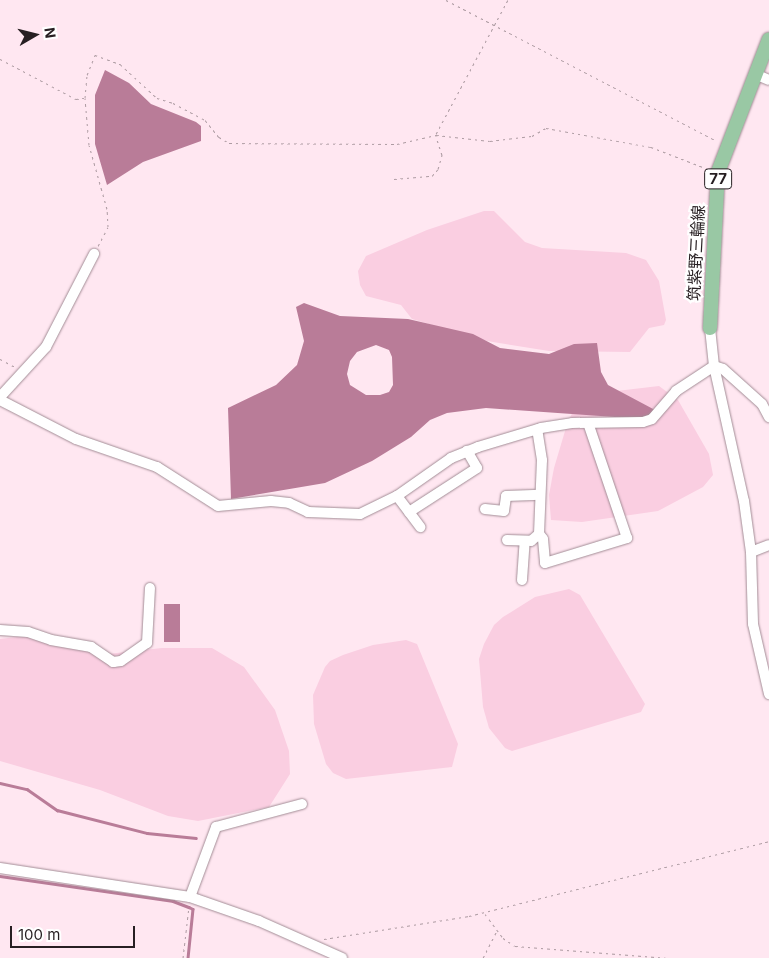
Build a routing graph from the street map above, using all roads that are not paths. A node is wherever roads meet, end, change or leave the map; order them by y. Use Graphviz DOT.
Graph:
graph roads {
  1 [pos="769,40"];
  2 [pos="755,74"];
  3 [pos="769,80"];
  4 [pos="94,254"];
  5 [pos="710,328"];
  6 [pos="714,366"];
  7 [pos="0,399"];
  8 [pos="769,416"];
  9 [pos="588,423"];
  10 [pos="537,430"];
  11 [pos="467,451"];
  12 [pos="540,495"];
  13 [pos="397,496"];
  14 [pos="485,509"];
  15 [pos="409,512"];
  16 [pos="420,527"];
  17 [pos="539,534"];
  18 [pos="507,540"];
  19 [pos="525,541"];
  20 [pos="769,545"];
  21 [pos="751,552"];
  22 [pos="522,580"];
  23 [pos="150,588"];
  24 [pos="0,630"];
  25 [pos="769,694"];
  26 [pos="302,804"];
  27 [pos="0,868"];
  28 [pos="190,897"];
  29 [pos="342,958"];
  1 -- 2 [label="main road, 筑紫野三輪線 / 77"];
  2 -- 3 [label="street"];
  2 -- 5 [label="main road, 筑紫野三輪線 / 77"];
  4 -- 7 [label="street"];
  5 -- 6 [label="street"];
  6 -- 8 [label="street"];
  6 -- 9 [label="street"];
  6 -- 21 [label="street"];
  7 -- 13 [label="street"];
  9 -- 10 [label="street"];
  9 -- 17 [label="street"];
  10 -- 11 [label="street"];
  10 -- 12 [label="street"];
  11 -- 13 [label="street"];
  11 -- 15 [label="street"];
  12 -- 14 [label="street"];
  12 -- 17 [label="street"];
  13 -- 15 [label="street"];
  15 -- 16 [label="street"];
  17 -- 19 [label="street"];
  18 -- 19 [label="street"];
  19 -- 22 [label="street"];
  20 -- 21 [label="street"];
  21 -- 25 [label="street"];
  23 -- 24 [label="street"];
  26 -- 28 [label="street"];
  27 -- 28 [label="street"];
  28 -- 29 [label="street"];
}
